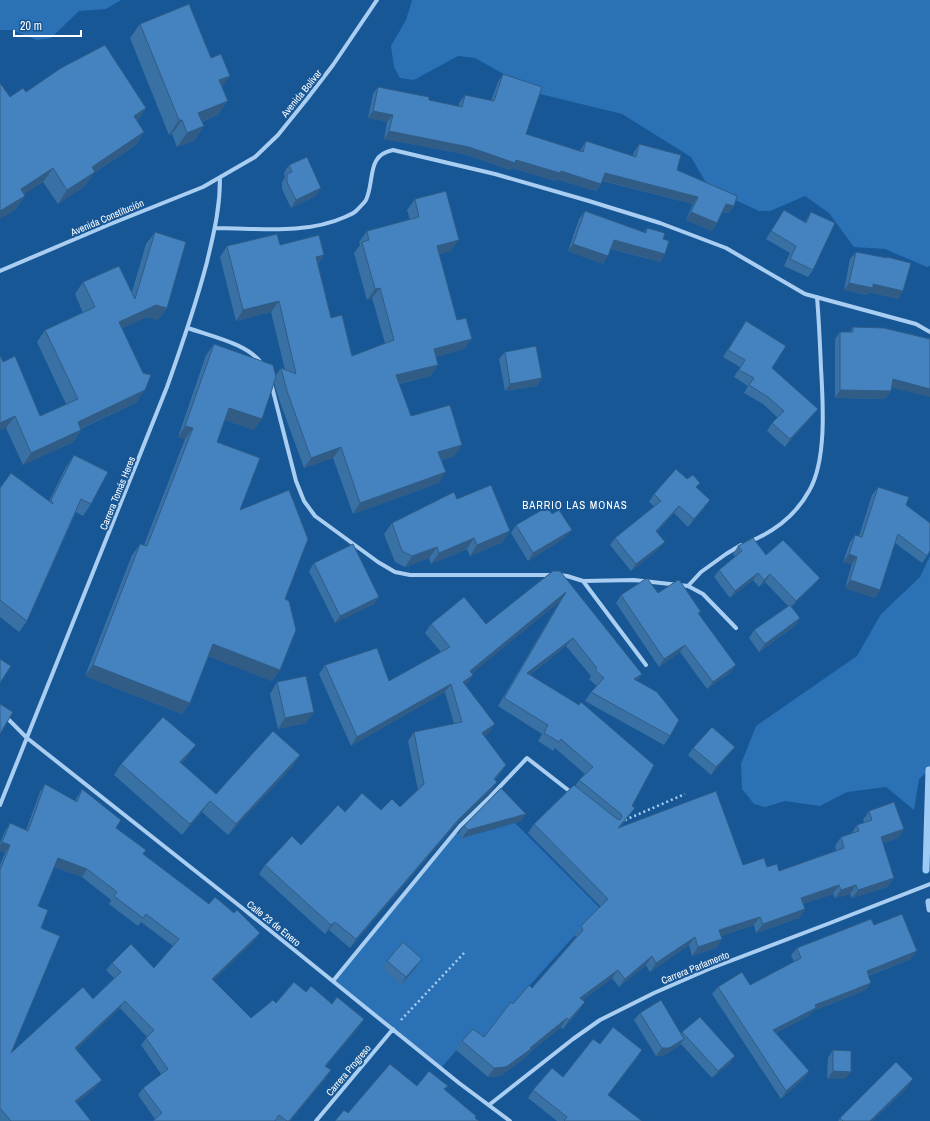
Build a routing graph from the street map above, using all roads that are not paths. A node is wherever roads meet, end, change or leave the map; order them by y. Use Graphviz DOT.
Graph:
graph roads {
  1 [pos="377,0"];
  2 [pos="220,178"];
  3 [pos="215,228"];
  4 [pos="0,271"];
  5 [pos="817,298"];
  6 [pos="188,328"];
  7 [pos="930,332"];
  8 [pos="264,368"];
  9 [pos="270,381"];
  10 [pos="583,581"];
  11 [pos="688,586"];
  12 [pos="736,628"];
  13 [pos="646,665"];
  14 [pos="0,711"];
  15 [pos="27,738"];
  16 [pos="576,796"];
  17 [pos="0,806"];
  18 [pos="930,884"];
  19 [pos="334,981"];
  20 [pos="392,1029"];
  21 [pos="489,1105"];
  22 [pos="316,1121"];
  23 [pos="510,1121"];
  1 -- 2 [label="street, Avenida Bolívar"];
  2 -- 3 [label="street, Carrera Tomás Heres"];
  2 -- 4 [label="street, Avenida Constitución"];
  3 -- 5 [label="street"];
  3 -- 6 [label="street, Carrera Tomás Heres"];
  5 -- 7 [label="street"];
  5 -- 11 [label="street"];
  6 -- 8 [label="street"];
  6 -- 15 [label="street, Carrera Tomás Heres"];
  9 -- 10 [label="street"];
  10 -- 11 [label="street"];
  10 -- 13 [label="street"];
  11 -- 12 [label="street"];
  14 -- 15 [label="street, Calle 23 de Enero"];
  15 -- 17 [label="street, Carrera Tomás Heres"];
  15 -- 19 [label="street, Calle 23 de Enero"];
  16 -- 19 [label="street"];
  18 -- 21 [label="street, Carrera Parlamento"];
  19 -- 20 [label="street, Calle 23 de Enero"];
  20 -- 21 [label="street, Calle 23 de Enero"];
  20 -- 22 [label="street, Carrera Progreso"];
  21 -- 23 [label="street, Calle 23 de Enero"];
}
